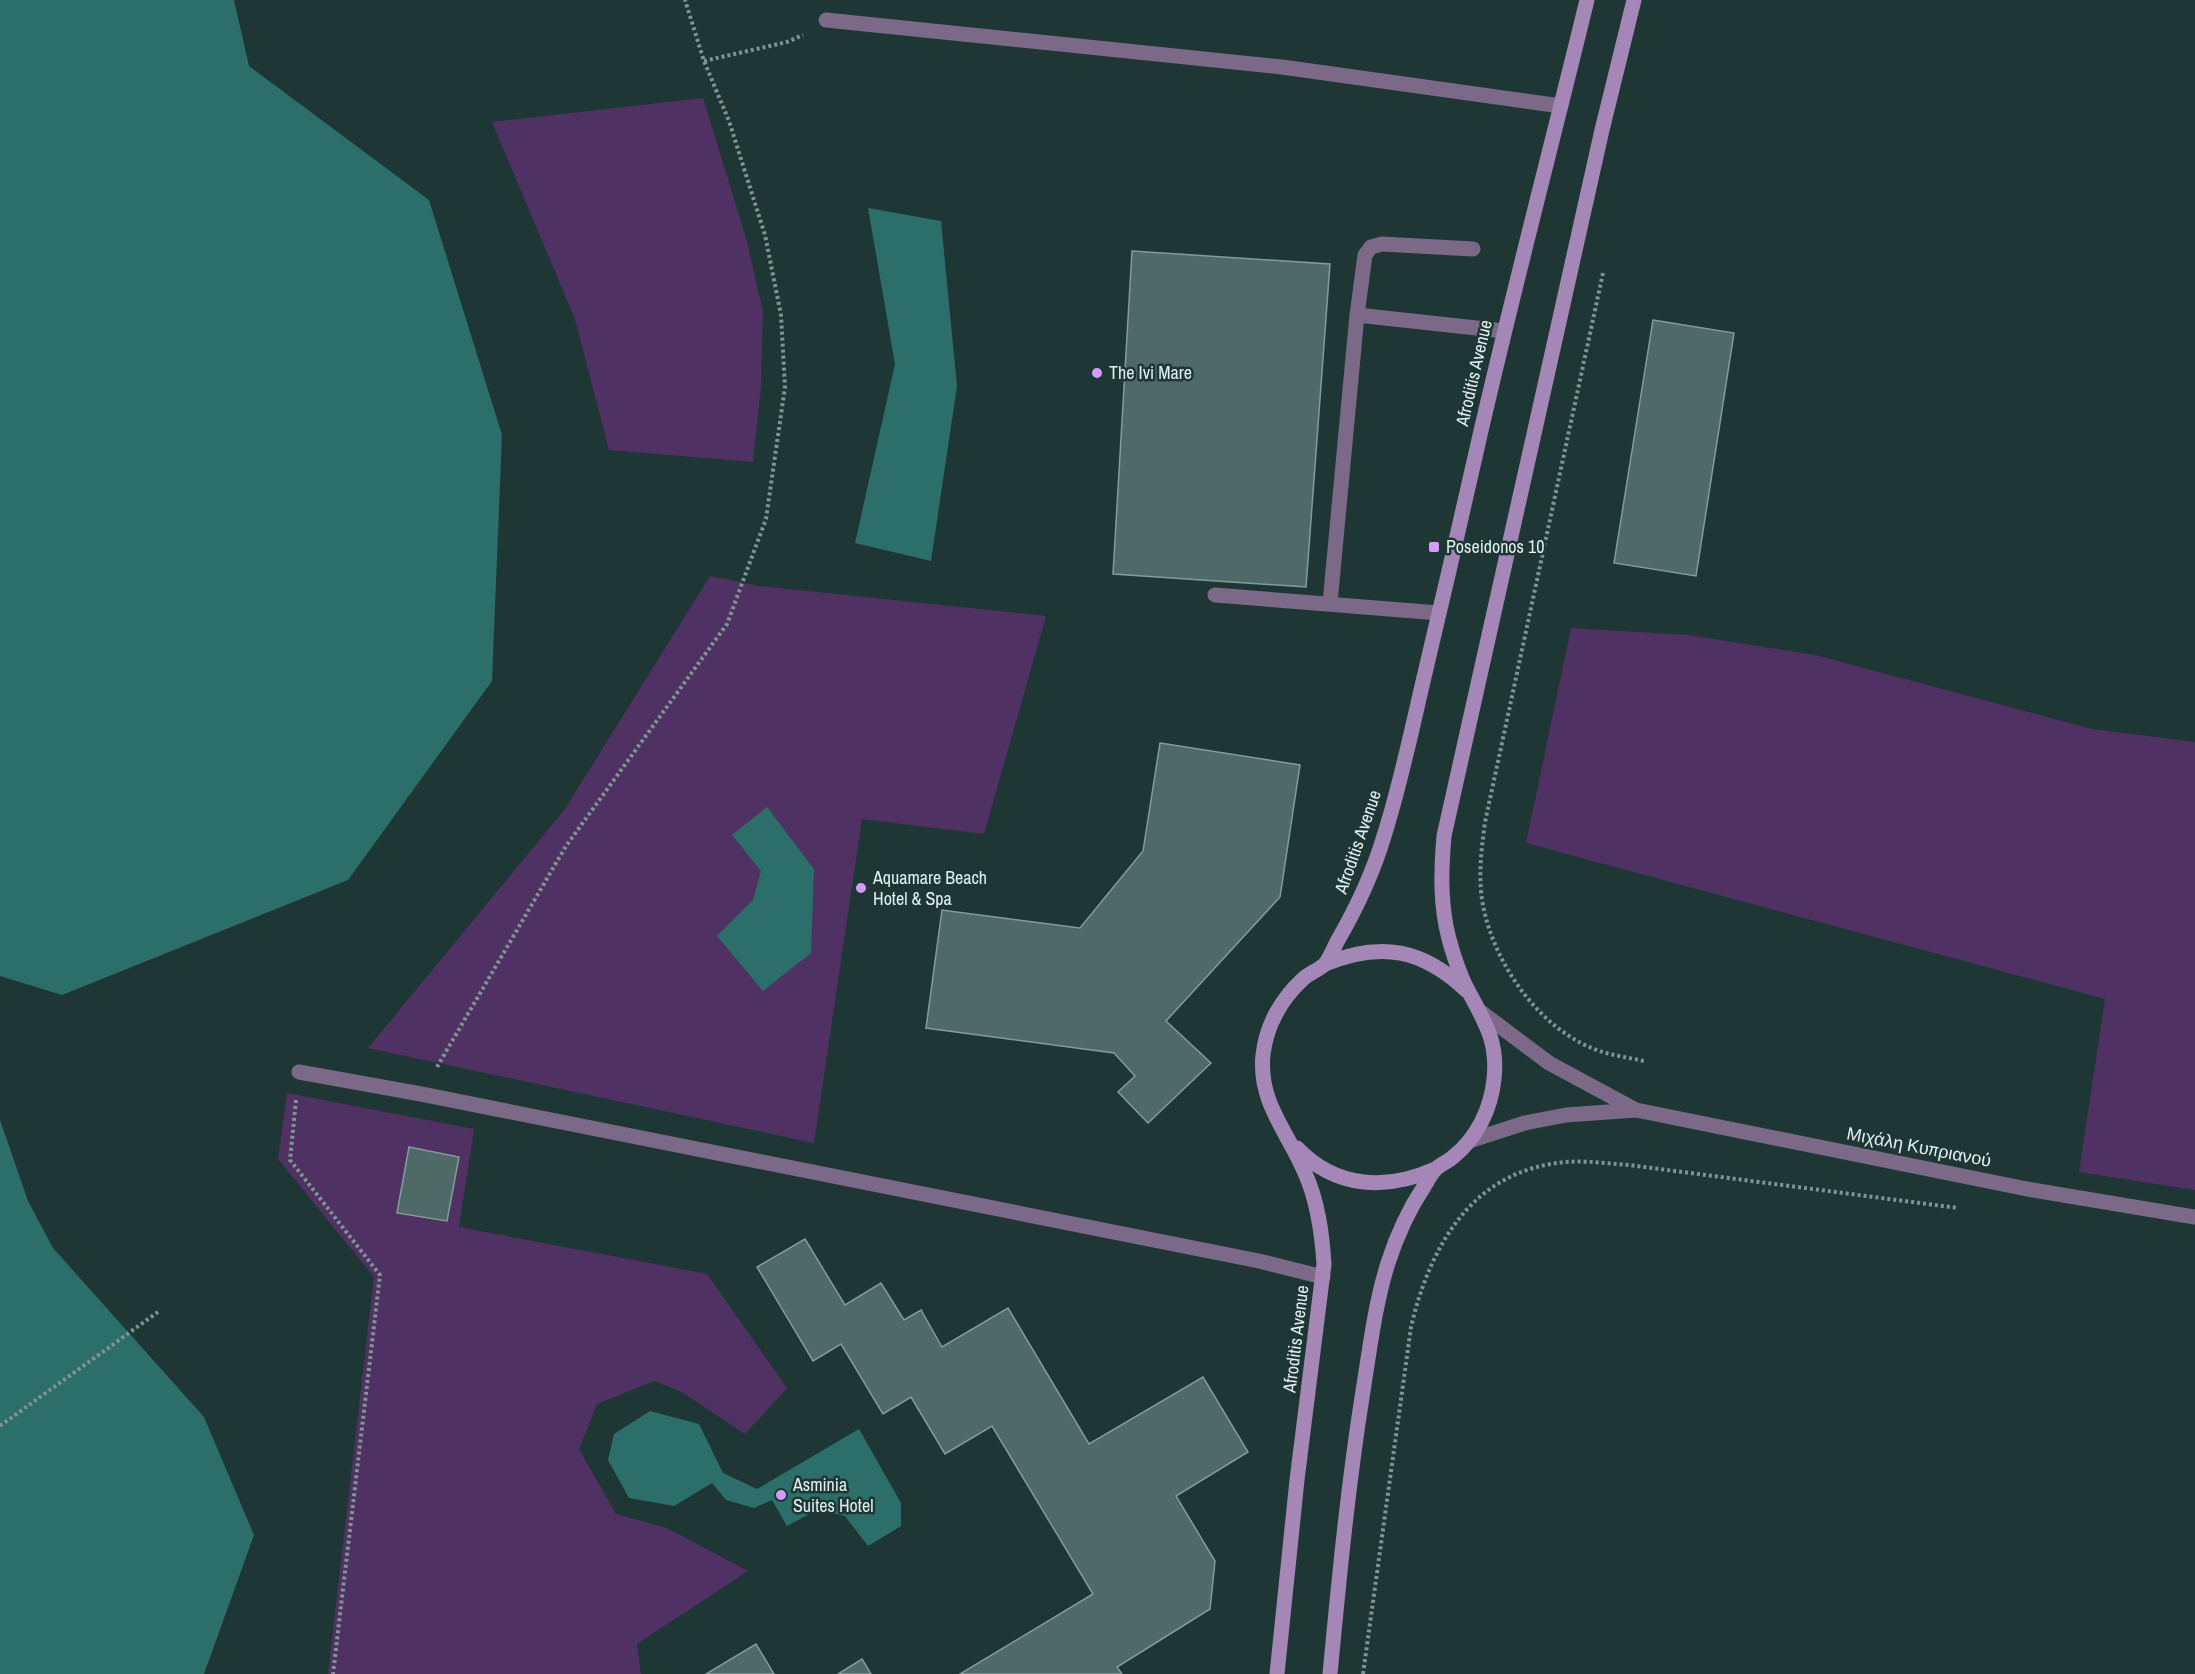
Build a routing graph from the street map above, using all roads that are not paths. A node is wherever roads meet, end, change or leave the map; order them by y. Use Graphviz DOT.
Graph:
graph roads {
  1 [pos="1587,0"];
  2 [pos="1634,0"];
  3 [pos="826,20"];
  4 [pos="1561,106"];
  5 [pos="1473,249"];
  6 [pos="1357,315"];
  7 [pos="1504,331"];
  8 [pos="1215,595"];
  9 [pos="1330,603"];
  10 [pos="1439,613"];
  11 [pos="1325,964"];
  12 [pos="1469,993"];
  13 [pos="1481,1012"];
  14 [pos="299,1072"];
  15 [pos="1636,1110"];
  16 [pos="1289,1141"];
  17 [pos="1469,1141"];
  18 [pos="1435,1170"];
  19 [pos="2195,1217"];
  20 [pos="1323,1277"];
  21 [pos="1277,1674"];
  22 [pos="1329,1674"];
  1 -- 4 [label="main road, Afroditis Avenue"];
  2 -- 12 [label="main road"];
  3 -- 4 [label="street"];
  4 -- 7 [label="main road, Afroditis Avenue"];
  5 -- 6 [label="street"];
  6 -- 7 [label="street"];
  6 -- 9 [label="street"];
  7 -- 10 [label="main road, Afroditis Avenue"];
  8 -- 9 [label="street"];
  9 -- 10 [label="street"];
  10 -- 11 [label="main road, Afroditis Avenue"];
  11 -- 12 [label="main road"];
  11 -- 16 [label="main road, Afroditis Avenue"];
  12 -- 13 [label="main road"];
  13 -- 15 [label="street, Μιχάλη Κυπριανού"];
  13 -- 17 [label="main road"];
  14 -- 20 [label="street"];
  15 -- 17 [label="street, Μιχάλη Κυπριανού"];
  15 -- 19 [label="street, Μιχάλη Κυπριανού"];
  16 -- 18 [label="main road"];
  16 -- 20 [label="main road, Afroditis Avenue"];
  17 -- 18 [label="main road"];
  18 -- 22 [label="main road"];
  20 -- 21 [label="main road, Afroditis Avenue"];
}
